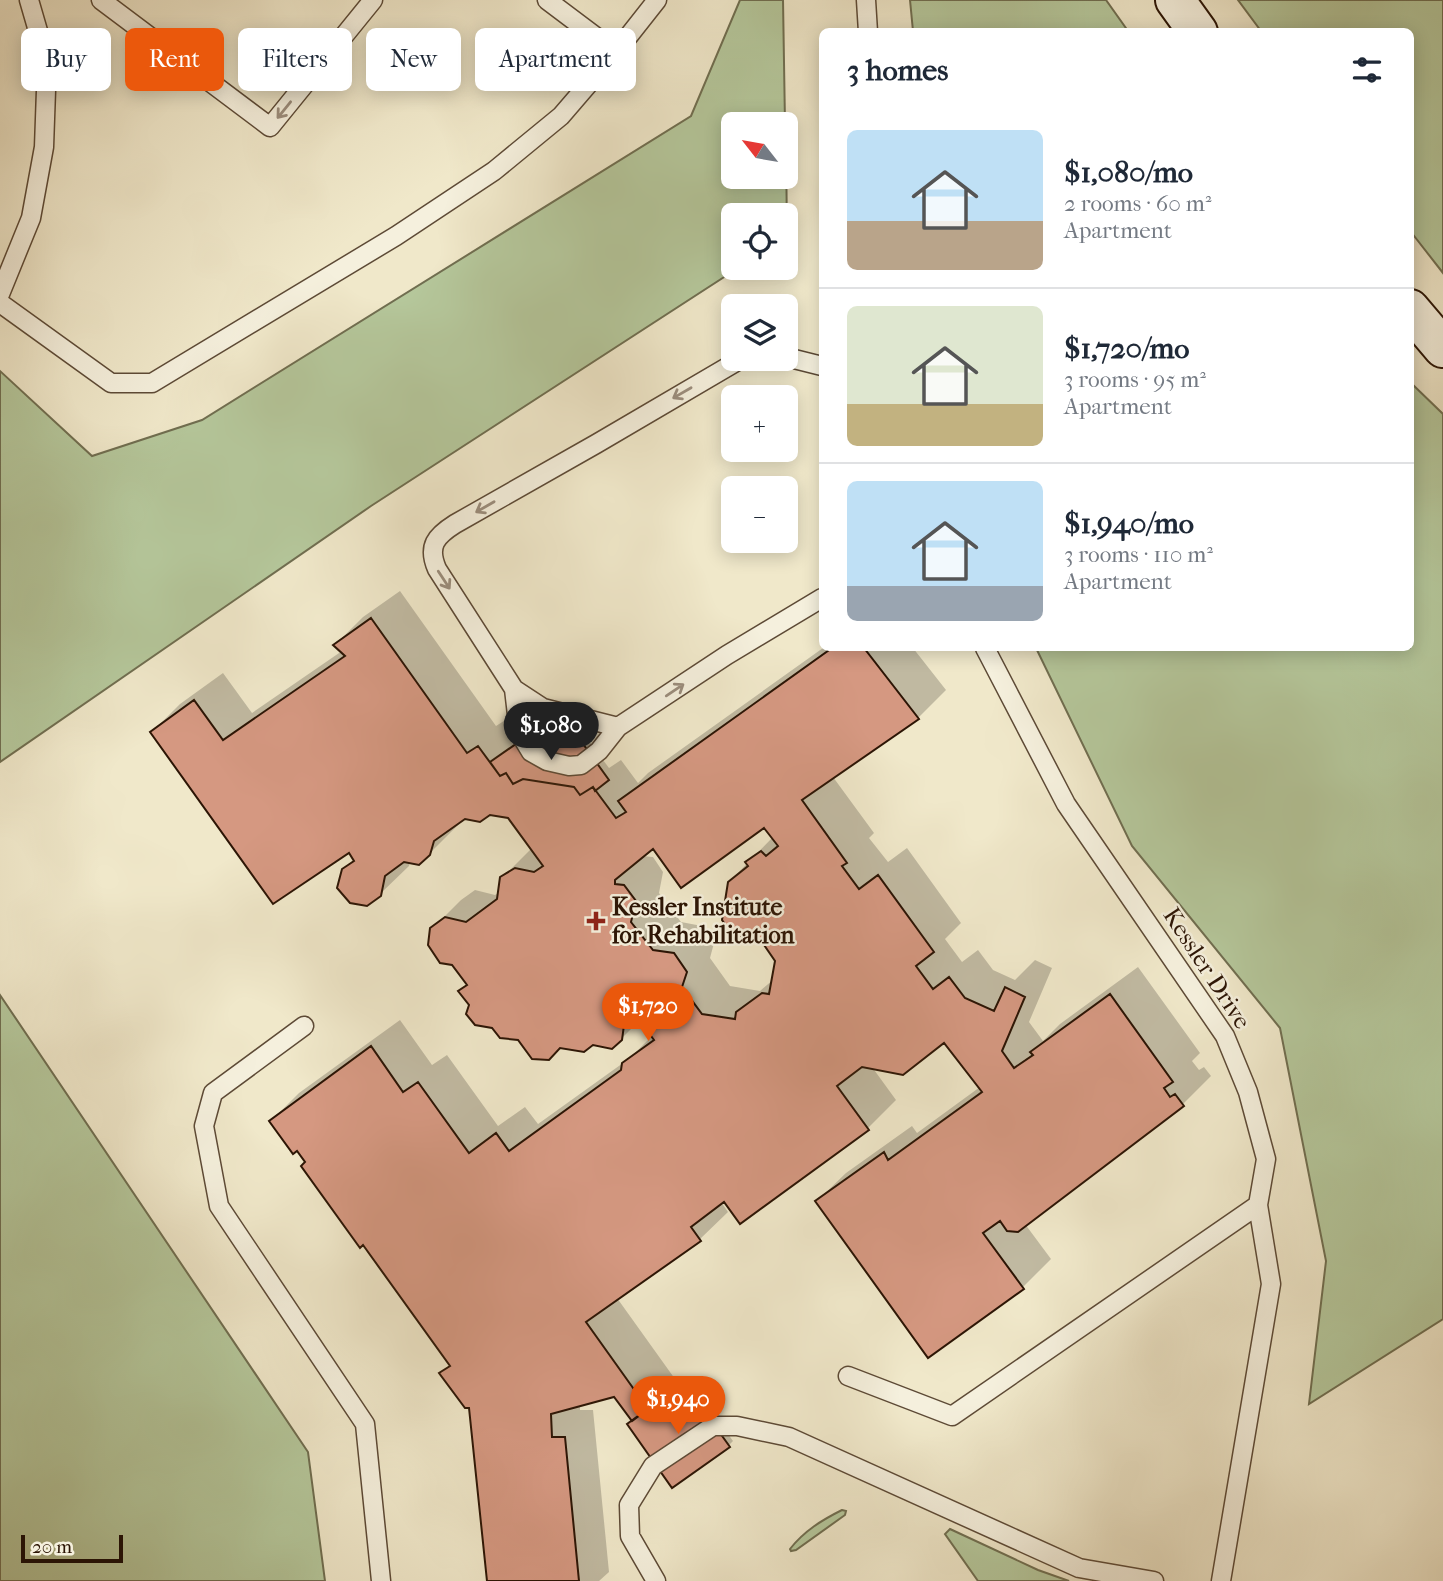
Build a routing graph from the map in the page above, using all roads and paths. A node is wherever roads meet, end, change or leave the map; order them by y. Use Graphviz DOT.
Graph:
graph roads {
  1 [pos="29,0"];
  2 [pos="101,0"];
  3 [pos="373,0"];
  4 [pos="547,0"];
  5 [pos="657,0"];
  6 [pos="866,0"];
  7 [pos="1175,0"];
  8 [pos="584,28"];
  9 [pos="635,28"];
  10 [pos="868,28"];
  11 [pos="1195,28"];
  12 [pos="582,91"];
  13 [pos="0,294"];
  14 [pos="0,303"];
  15 [pos="1414,314"];
  16 [pos="1443,348"];
  17 [pos="798,361"];
  18 [pos="819,365"];
  19 [pos="721,371"];
  20 [pos="819,600"];
  21 [pos="987,651"];
  22 [pos="514,690"];
  23 [pos="618,727"];
  24 [pos="304,1026"];
  25 [pos="1258,1205"];
  26 [pos="848,1376"];
  27 [pos="381,1581"];
  28 [pos="656,1581"];
  29 [pos="1154,1581"];
  30 [pos="1221,1581"];
  1 -- 13 [label="lane"];
  3 -- 2 [label="lane, one-way"];
  4 -- 8 [label="lane"];
  5 -- 9 [label="lane"];
  6 -- 10 [label="lane"];
  7 -- 11 [label="main road"];
  12 -- 14 [label="lane"];
  15 -- 16 [label="main road"];
  17 -- 18 [label="lane"];
  19 -- 22 [label="lane, one-way"];
  23 -- 20 [label="lane, one-way"];
  21 -- 25 [label="lane, Kessler Drive"];
  22 -- 23 [label="lane"];
  22 -- 23 [label="lane"];
  24 -- 27 [label="lane"];
  25 -- 26 [label="lane"];
  25 -- 30 [label="lane, Kessler Drive"];
  28 -- 29 [label="lane"];
}
